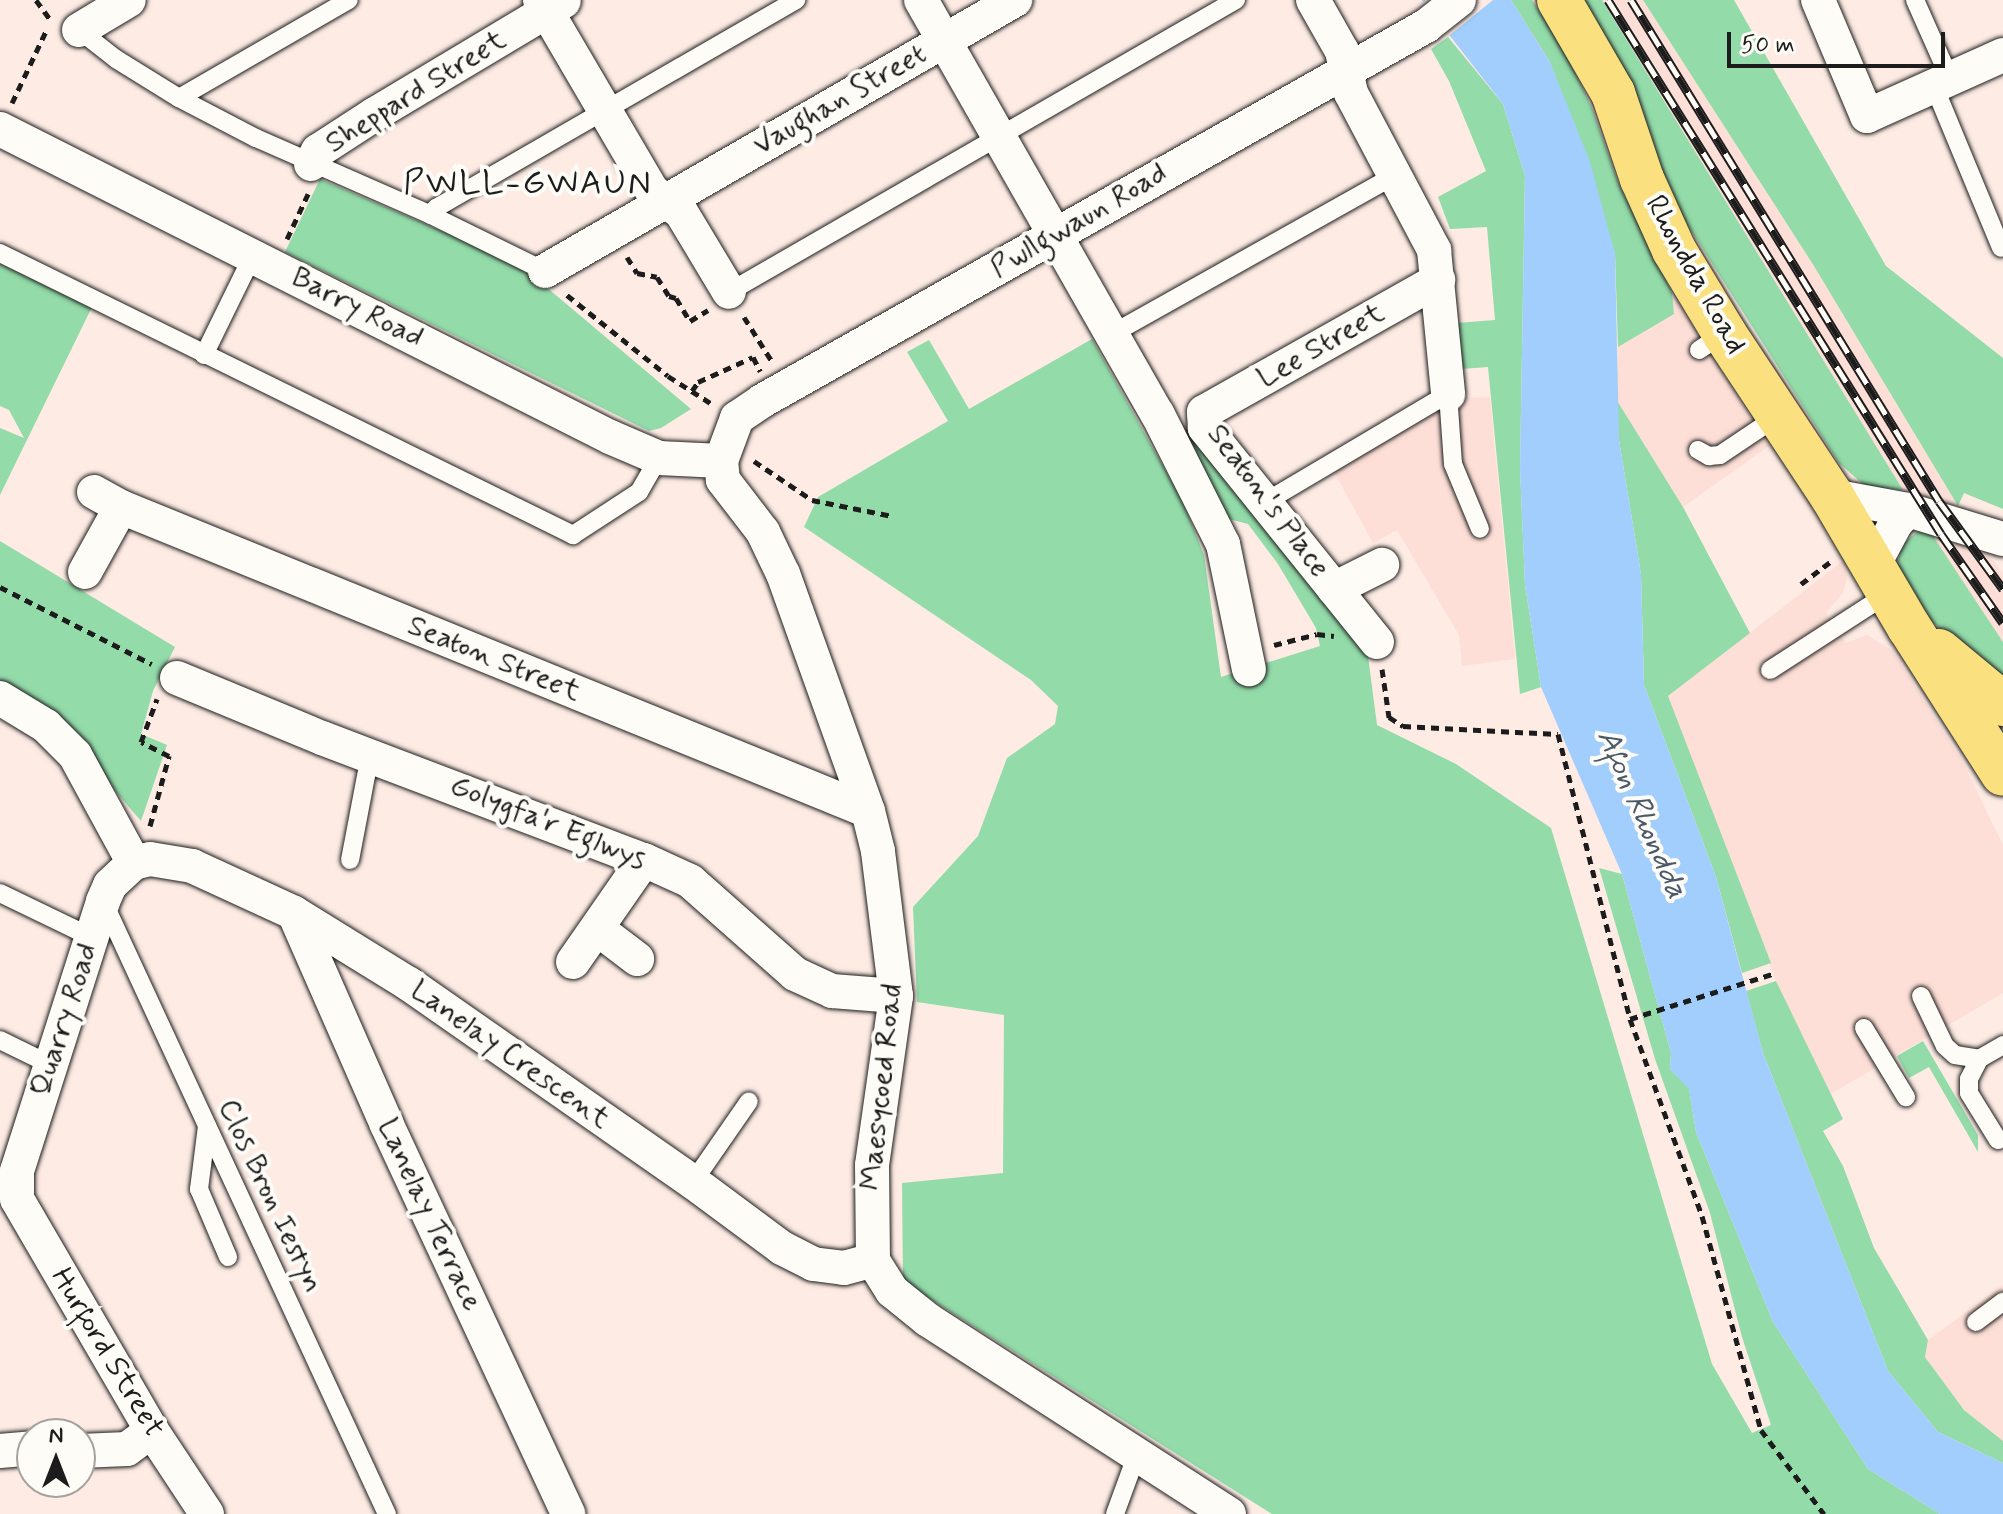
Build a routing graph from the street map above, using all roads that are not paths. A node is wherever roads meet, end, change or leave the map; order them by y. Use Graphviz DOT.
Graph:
graph roads {
  1 [pos="129,0"];
  2 [pos="349,0"];
  3 [pos="796,0"];
  4 [pos="921,0"];
  5 [pos="1015,0"];
  6 [pos="1236,0"];
  7 [pos="1313,0"];
  8 [pos="1459,0"];
  9 [pos="1559,0"];
  10 [pos="1818,0"];
  11 [pos="1915,0"];
  12 [pos="551,4"];
  13 [pos="65,26"];
  14 [pos="944,40"];
  15 [pos="2003,55"];
  16 [pos="1347,71"];
  17 [pos="1942,83"];
  18 [pos="179,98"];
  19 [pos="604,110"];
  20 [pos="4,120"];
  21 [pos="998,134"];
  22 [pos="311,164"];
  23 [pos="1395,175"];
  24 [pos="666,200"];
  25 [pos="431,215"];
  26 [pos="1053,235"];
  27 [pos="2001,248"];
  28 [pos="0,253"];
  29 [pos="264,261"];
  30 [pos="545,271"];
  31 [pos="1438,280"];
  32 [pos="729,292"];
  33 [pos="1112,334"];
  34 [pos="204,355"];
  35 [pos="1448,394"];
  36 [pos="1204,412"];
  37 [pos="728,442"];
  38 [pos="659,458"];
  39 [pos="1832,496"];
  40 [pos="1267,501"];
  41 [pos="1908,510"];
  42 [pos="1480,529"];
  43 [pos="2003,539"];
  44 [pos="1382,565"];
  45 [pos="85,572"];
  46 [pos="1334,589"];
  47 [pos="1891,595"];
  48 [pos="1377,642"];
  49 [pos="1248,661"];
  50 [pos="1770,670"];
  51 [pos="172,675"];
  52 [pos="0,698"];
  53 [pos="2003,704"];
  54 [pos="370,755"];
  55 [pos="2003,774"];
  56 [pos="868,811"];
  57 [pos="350,860"];
  58 [pos="644,860"];
  59 [pos="142,861"];
  60 [pos="0,893"];
  61 [pos="103,901"];
  62 [pos="294,913"];
  63 [pos="599,930"];
  64 [pos="91,937"];
  65 [pos="637,959"];
  66 [pos="573,962"];
  67 [pos="896,996"];
  68 [pos="1921,996"];
  69 [pos="1864,1028"];
  70 [pos="0,1040"];
  71 [pos="2003,1045"];
  72 [pos="1979,1059"];
  73 [pos="51,1065"];
  74 [pos="1906,1097"];
  75 [pos="749,1101"];
  76 [pos="207,1126"];
  77 [pos="1998,1140"];
  78 [pos="693,1182"];
  79 [pos="8,1184"];
  80 [pos="228,1257"];
  81 [pos="873,1260"];
  82 [pos="2003,1302"];
  83 [pos="1976,1322"];
  84 [pos="152,1431"];
  85 [pos="96,1450"];
  86 [pos="1137,1454"];
  87 [pos="207,1514"];
  88 [pos="387,1514"];
  89 [pos="568,1514"];
  90 [pos="1115,1514"];
  91 [pos="1229,1514"];
  1 -- 13 [label="street"];
  2 -- 18 [label="lane"];
  3 -- 19 [label="lane"];
  4 -- 14 [label="street"];
  5 -- 14 [label="street, Vaughan Street"];
  6 -- 21 [label="lane"];
  7 -- 16 [label="street"];
  8 -- 16 [label="street, Pwllgwaun Road"];
  9 -- 39 [label="main road, Rhondda Road"];
  10 -- 17 [label="street"];
  11 -- 17 [label="lane"];
  12 -- 19 [label="street"];
  12 -- 22 [label="street, Sheppard Street"];
  13 -- 18 [label="lane"];
  14 -- 21 [label="street"];
  14 -- 24 [label="street, Vaughan Street"];
  15 -- 17 [label="street"];
  16 -- 23 [label="street"];
  16 -- 26 [label="street, Pwllgwaun Road"];
  17 -- 27 [label="lane"];
  18 -- 22 [label="lane"];
  19 -- 24 [label="street"];
  19 -- 25 [label="lane"];
  20 -- 29 [label="street, Barry Road"];
  21 -- 26 [label="street"];
  21 -- 32 [label="lane"];
  22 -- 25 [label="lane"];
  23 -- 31 [label="street"];
  23 -- 33 [label="lane"];
  24 -- 30 [label="street, Vaughan Street"];
  24 -- 32 [label="street"];
  25 -- 30 [label="lane"];
  26 -- 33 [label="street"];
  26 -- 37 [label="street, Pwllgwaun Road"];
  28 -- 34 [label="lane"];
  29 -- 34 [label="lane"];
  29 -- 38 [label="street, Barry Road"];
  31 -- 35 [label="street"];
  31 -- 36 [label="street, Lee Street"];
  33 -- 49 [label="street"];
  34 -- 38 [label="lane"];
  35 -- 40 [label="lane"];
  35 -- 42 [label="lane"];
  36 -- 40 [label="street, Seaton's Place"];
  37 -- 38 [label="street, Barry Road"];
  37 -- 56 [label="street, Maesycoed Road"];
  39 -- 41 [label="street"];
  39 -- 47 [label="main road, Rhondda Road"];
  40 -- 46 [label="street, Seaton's Place"];
  41 -- 43 [label="street"];
  41 -- 47 [label="street"];
  44 -- 46 [label="street, Seaton's Place"];
  45 -- 56 [label="street, Seaton Street"];
  46 -- 48 [label="street, Seaton's Place"];
  47 -- 50 [label="lane"];
  47 -- 53 [label="main road"];
  47 -- 55 [label="main road, Rhondda Road"];
  51 -- 54 [label="street, Golygfa'r Eglwys"];
  52 -- 59 [label="street"];
  54 -- 57 [label="lane"];
  54 -- 58 [label="street, Golygfa'r Eglwys"];
  56 -- 67 [label="street, Maesycoed Road"];
  58 -- 63 [label="street"];
  58 -- 67 [label="street, Golygfa'r Eglwys"];
  59 -- 61 [label="street, Quarry Road"];
  59 -- 62 [label="street, Lanelay Crescent"];
  60 -- 64 [label="lane"];
  61 -- 64 [label="street, Quarry Road"];
  61 -- 76 [label="lane, Clos Bron Iestyn"];
  62 -- 78 [label="street, Lanelay Crescent"];
  62 -- 89 [label="street, Lanelay Terrace"];
  63 -- 65 [label="street"];
  63 -- 66 [label="street"];
  64 -- 73 [label="street, Quarry Road"];
  67 -- 81 [label="street, Maesycoed Road"];
  68 -- 72 [label="lane"];
  69 -- 74 [label="lane"];
  70 -- 73 [label="lane"];
  71 -- 72 [label="lane"];
  72 -- 77 [label="lane"];
  73 -- 79 [label="street, Quarry Road"];
  75 -- 78 [label="lane"];
  76 -- 80 [label="lane"];
  76 -- 88 [label="lane, Clos Bron Iestyn"];
  78 -- 81 [label="street, Lanelay Crescent"];
  79 -- 84 [label="street, Hurford Street"];
  81 -- 86 [label="street"];
  82 -- 83 [label="lane"];
  84 -- 85 [label="street"];
  84 -- 87 [label="street, Hurford Street"];
  86 -- 90 [label="lane"];
  86 -- 91 [label="street"];
}
